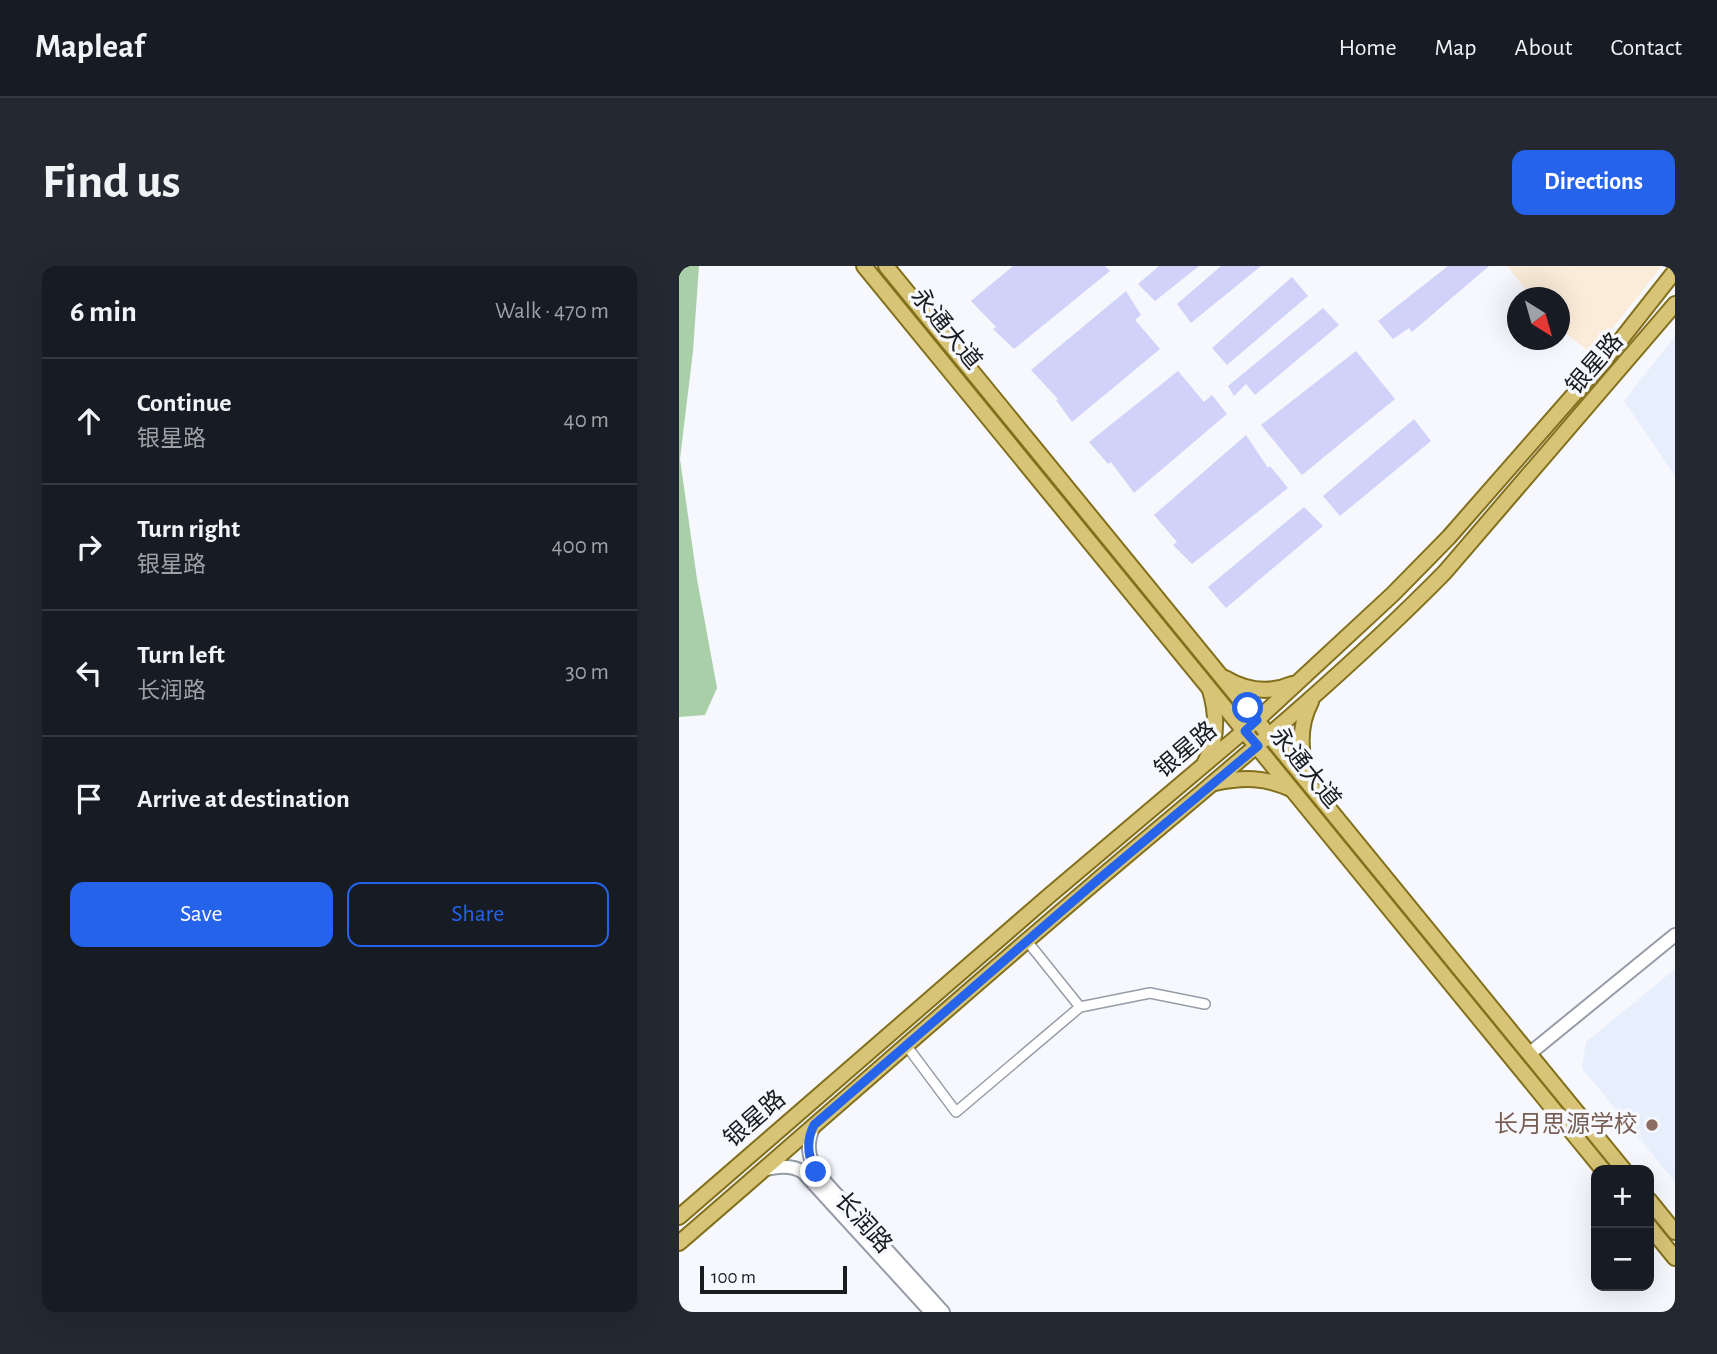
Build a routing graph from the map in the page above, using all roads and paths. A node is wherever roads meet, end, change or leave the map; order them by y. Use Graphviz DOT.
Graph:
graph roads {
  1 [pos="864,266"];
  2 [pos="886,266"];
  3 [pos="1675,271"];
  4 [pos="1675,304"];
  5 [pos="1221,675"];
  6 [pos="1303,678"];
  7 [pos="1208,685"];
  8 [pos="1314,696"];
  9 [pos="1257,720"];
  10 [pos="1245,731"];
  11 [pos="1270,736"];
  12 [pos="1258,746"];
  13 [pos="1202,767"];
  14 [pos="1308,782"];
  15 [pos="1214,783"];
  16 [pos="1294,791"];
  17 [pos="1675,934"];
  18 [pos="1027,941"];
  19 [pos="1205,1004"];
  20 [pos="1080,1007"];
  21 [pos="907,1045"];
  22 [pos="1529,1054"];
  23 [pos="814,1125"];
  24 [pos="1599,1165"];
  25 [pos="1620,1165"];
  26 [pos="762,1170"];
  27 [pos="1654,1206"];
  28 [pos="679,1217"];
  29 [pos="1651,1228"];
  30 [pos="1675,1232"];
  31 [pos="679,1243"];
  32 [pos="1675,1258"];
  33 [pos="932,1312"];
  34 [pos="943,1312"];
  1 -- 7 [label="main road, 永通大道"];
  2 -- 5 [label="main road, 永通大道"];
  3 -- 6 [label="main road, 银星路"];
  4 -- 8 [label="main road, 银星路"];
  5 -- 6 [label="main road"];
  5 -- 9 [label="main road, 永通大道"];
  6 -- 9 [label="main road, 银星路"];
  7 -- 10 [label="main road, 永通大道"];
  7 -- 13 [label="main road"];
  8 -- 11 [label="main road, 银星路"];
  8 -- 14 [label="main road"];
  9 -- 10 [label="main road, 银星路"];
  9 -- 11 [label="main road, 永通大道"];
  10 -- 12 [label="main road, 永通大道"];
  10 -- 13 [label="main road, 银星路"];
  11 -- 12 [label="main road, 银星路"];
  11 -- 14 [label="main road, 永通大道"];
  12 -- 15 [label="main road, 银星路"];
  12 -- 16 [label="main road, 永通大道"];
  13 -- 28 [label="main road, 银星路"];
  14 -- 22 [label="main road, 永通大道"];
  15 -- 16 [label="main road"];
  15 -- 18 [label="main road, 银星路"];
  16 -- 24 [label="main road, 永通大道"];
  17 -- 22 [label="main road"];
  18 -- 20 [label="street"];
  18 -- 21 [label="main road, 银星路"];
  19 -- 20 [label="street"];
  20 -- 21 [label="street"];
  21 -- 23 [label="main road, 银星路"];
  22 -- 25 [label="main road, 永通大道"];
  23 -- 26 [label="main road, 银星路"];
  23 -- 34 [label="main road, 长润路"];
  26 -- 31 [label="main road, 银星路"];
  26 -- 33 [label="main road, 长润路"];
  27 -- 30 [label="main road"];
  29 -- 32 [label="main road"];
}
